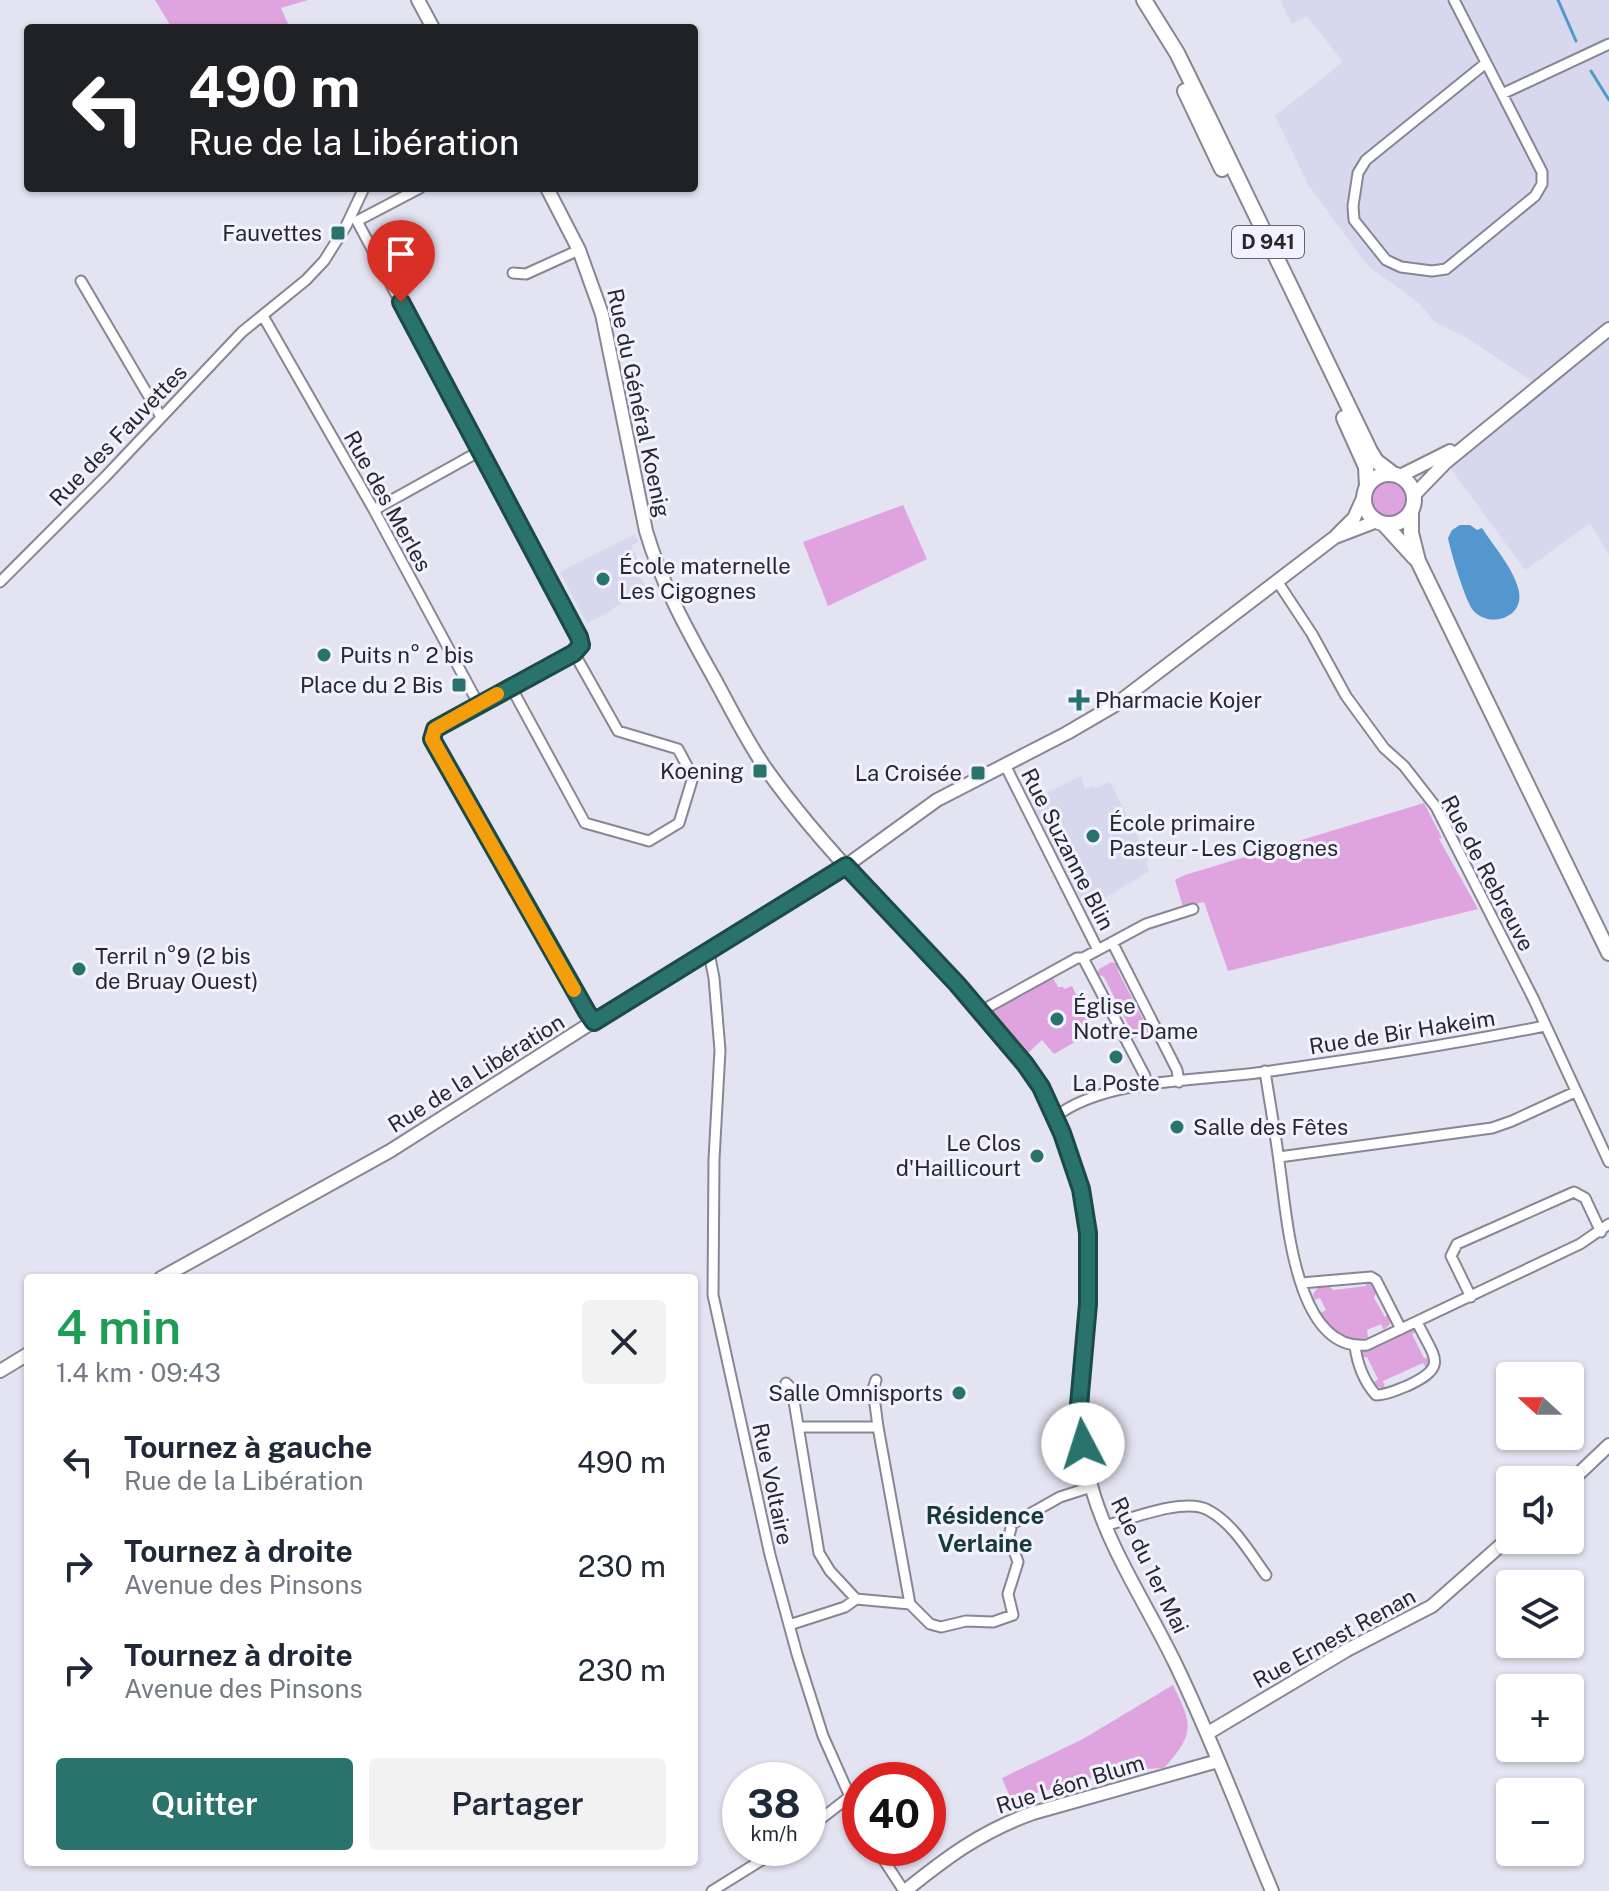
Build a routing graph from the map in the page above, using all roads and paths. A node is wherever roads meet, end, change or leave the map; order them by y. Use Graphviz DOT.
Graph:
graph roads {
  1 [pos="418,0"];
  2 [pos="1454,0"];
  3 [pos="1145,3"];
  4 [pos="431,24"];
  5 [pos="1609,44"];
  6 [pos="1486,63"];
  7 [pos="1502,94"];
  8 [pos="363,192"];
  9 [pos="412,192"];
  10 [pos="549,192"];
  11 [pos="354,220"];
  12 [pos="579,250"];
  13 [pos="513,273"];
  14 [pos="81,281"];
  15 [pos="263,316"];
  16 [pos="1609,329"];
  17 [pos="1609,335"];
  18 [pos="1589,347"];
  19 [pos="161,417"];
  20 [pos="1477,436"];
  21 [pos="480,451"];
  22 [pos="1396,475"];
  23 [pos="1366,491"];
  24 [pos="1414,495"];
  25 [pos="374,510"];
  26 [pos="1411,513"];
  27 [pos="1381,522"];
  28 [pos="1335,537"];
  29 [pos="1418,561"];
  30 [pos="1277,581"];
  31 [pos="0,582"];
  32 [pos="577,649"];
  33 [pos="511,687"];
  34 [pos="479,705"];
  35 [pos="1005,765"];
  36 [pos="846,866"];
  37 [pos="1193,909"];
  38 [pos="1112,942"];
  39 [pos="1098,950"];
  40 [pos="709,953"];
  41 [pos="1609,953"];
  42 [pos="1083,958"];
  43 [pos="981,1011"];
  44 [pos="594,1022"];
  45 [pos="1545,1026"];
  46 [pos="1265,1071"];
  47 [pos="1179,1082"];
  48 [pos="1146,1084"];
  49 [pos="1575,1092"];
  50 [pos="1055,1117"];
  51 [pos="1279,1157"];
  52 [pos="1609,1162"];
  53 [pos="1609,1224"];
  54 [pos="1601,1232"];
  55 [pos="168,1274"];
  56 [pos="1301,1283"];
  57 [pos="1471,1297"];
  58 [pos="1417,1322"];
  59 [pos="1401,1329"];
  60 [pos="1355,1346"];
  61 [pos="24,1356"];
  62 [pos="0,1371"];
  63 [pos="876,1380"];
  64 [pos="786,1383"];
  65 [pos="799,1427"];
  66 [pos="878,1427"];
  67 [pos="1609,1445"];
  68 [pos="1584,1469"];
  69 [pos="1091,1487"];
  70 [pos="1105,1526"];
  71 [pos="1496,1549"];
  72 [pos="1266,1575"];
  73 [pos="856,1599"];
  74 [pos="910,1604"];
  75 [pos="789,1625"];
  76 [pos="1208,1733"];
  77 [pos="1218,1761"];
  78 [pos="842,1780"];
  79 [pos="842,1802"];
  80 [pos="826,1815"];
  81 [pos="752,1866"];
  82 [pos="888,1866"];
  83 [pos="712,1891"];
  84 [pos="904,1891"];
  85 [pos="1272,1891"];
  1 -- 4 [label="street"];
  2 -- 6 [label="street"];
  3 -- 22 [label="main road, D 941"];
  3 -- 23 [label="main road, D 941"];
  5 -- 7 [label="street"];
  6 -- 7 [label="street"];
  6 -- 7 [label="street"];
  8 -- 11 [label="street, Rue des Fauvettes"];
  9 -- 11 [label="street"];
  10 -- 12 [label="street, Rue du Général Koenig"];
  11 -- 15 [label="street, Rue des Fauvettes"];
  11 -- 21 [label="street"];
  12 -- 13 [label="street"];
  12 -- 36 [label="street, Rue du Général Koenig"];
  14 -- 19 [label="street"];
  15 -- 19 [label="street, Rue des Fauvettes"];
  15 -- 25 [label="street, Rue des Merles"];
  16 -- 18 [label="street"];
  17 -- 18 [label="street"];
  18 -- 20 [label="street"];
  19 -- 31 [label="street, Rue des Fauvettes"];
  20 -- 22 [label="street"];
  20 -- 24 [label="street"];
  21 -- 25 [label="street"];
  21 -- 32 [label="street"];
  22 -- 23 [label="main road"];
  22 -- 24 [label="main road"];
  23 -- 27 [label="main road"];
  23 -- 28 [label="street"];
  24 -- 26 [label="main road"];
  25 -- 34 [label="street, Rue des Merles"];
  26 -- 27 [label="main road"];
  26 -- 29 [label="main road"];
  27 -- 28 [label="street"];
  27 -- 29 [label="main road"];
  28 -- 30 [label="street, Rue de la Libération"];
  29 -- 41 [label="main road"];
  30 -- 35 [label="street, Rue de la Libération"];
  30 -- 45 [label="street, Rue de Rebreuve"];
  32 -- 33 [label="street"];
  32 -- 33 [label="street"];
  33 -- 34 [label="street"];
  34 -- 44 [label="street"];
  35 -- 36 [label="street, Rue de la Libération"];
  35 -- 39 [label="street, Rue Suzanne Blin"];
  36 -- 40 [label="street, Rue de la Libération"];
  36 -- 43 [label="street, Rue du 1er Mai"];
  37 -- 38 [label="street"];
  38 -- 39 [label="street"];
  38 -- 47 [label="street"];
  39 -- 42 [label="street"];
  40 -- 44 [label="street, Rue de la Libération"];
  40 -- 75 [label="street, Rue Voltaire"];
  42 -- 43 [label="street"];
  42 -- 48 [label="street"];
  43 -- 50 [label="street, Rue du 1er Mai"];
  44 -- 55 [label="street, Rue de la Libération"];
  45 -- 46 [label="street, Rue de Bir Hakeim"];
  45 -- 49 [label="street, Rue de Rebreuve"];
  46 -- 47 [label="street, Rue de Bir Hakeim"];
  46 -- 51 [label="street"];
  47 -- 48 [label="street, Rue de Bir Hakeim"];
  48 -- 50 [label="street, Rue de Bir Hakeim"];
  49 -- 51 [label="street"];
  49 -- 52 [label="street, Rue de Rebreuve"];
  50 -- 69 [label="street, Rue du 1er Mai"];
  51 -- 56 [label="street"];
  53 -- 54 [label="street"];
  54 -- 57 [label="street"];
  54 -- 57 [label="street"];
  56 -- 59 [label="street"];
  56 -- 60 [label="street"];
  57 -- 58 [label="street"];
  58 -- 59 [label="street"];
  58 -- 60 [label="street"];
  59 -- 60 [label="street"];
  61 -- 62 [label="street"];
  63 -- 66 [label="street"];
  64 -- 65 [label="street"];
  65 -- 66 [label="street"];
  65 -- 73 [label="street"];
  66 -- 74 [label="street"];
  67 -- 68 [label="street"];
  69 -- 70 [label="street, Rue du 1er Mai"];
  69 -- 74 [label="street"];
  70 -- 72 [label="street"];
  70 -- 76 [label="street, Rue du 1er Mai"];
  71 -- 76 [label="street, Rue Ernest Renan"];
  73 -- 74 [label="street"];
  73 -- 75 [label="street"];
  75 -- 78 [label="street, Rue Voltaire"];
  76 -- 77 [label="street, Rue du 1er Mai"];
  77 -- 84 [label="street, Rue Léon Blum"];
  77 -- 85 [label="street, Rue du 1er Mai"];
  79 -- 80 [label="street"];
  81 -- 83 [label="street"];
  82 -- 84 [label="street"];
}
